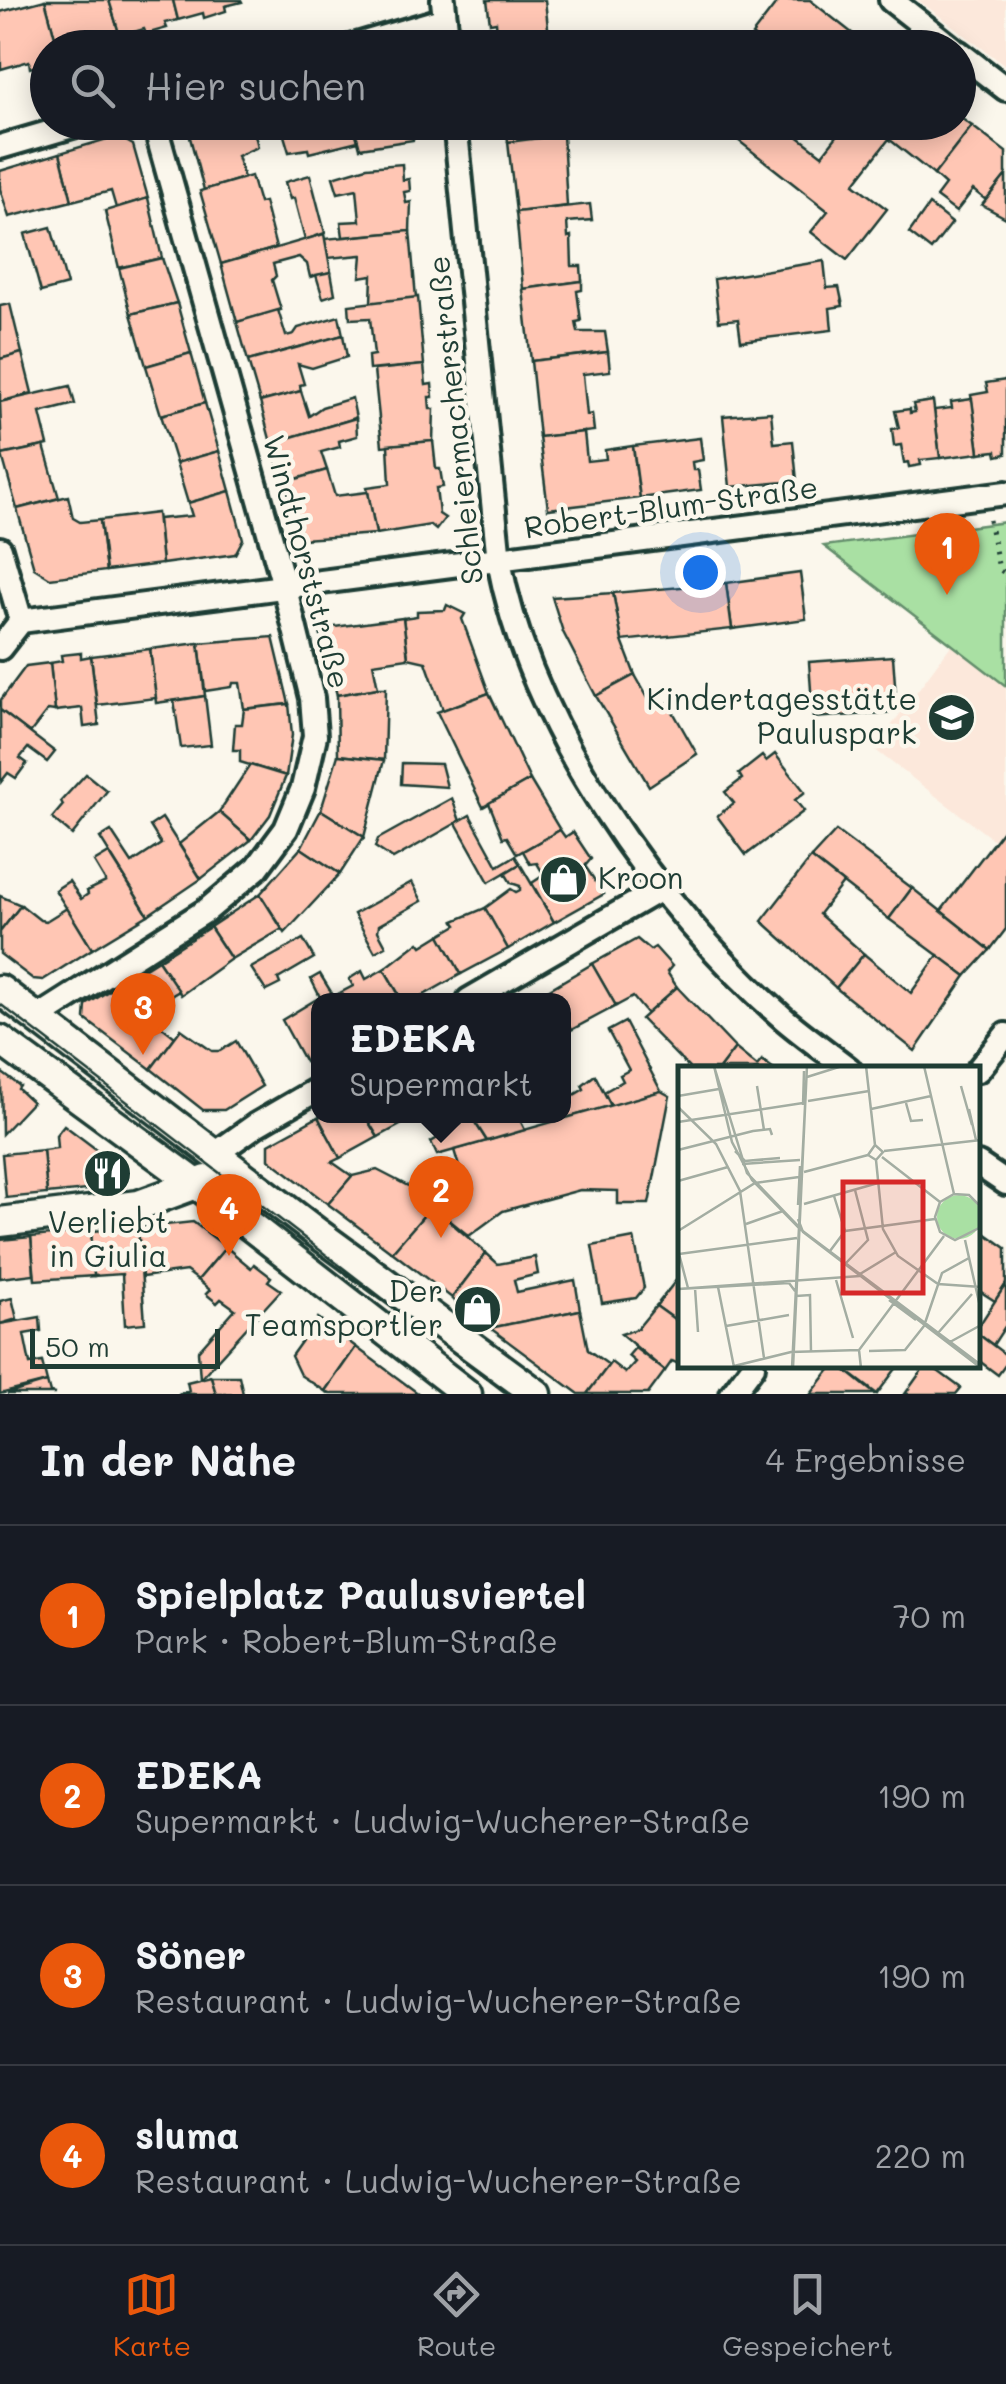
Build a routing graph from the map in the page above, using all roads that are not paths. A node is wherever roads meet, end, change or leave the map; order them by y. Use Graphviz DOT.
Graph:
graph roads {
  1 [pos="890,0"];
  2 [pos="444,10"];
  3 [pos="393,30"];
  4 [pos="929,30"];
  5 [pos="976,66"];
  6 [pos="1006,89"];
  7 [pos="30,138"];
  8 [pos="159,140"];
  9 [pos="457,140"];
  10 [pos="0,147"];
  11 [pos="1006,493"];
  12 [pos="0,549"];
  13 [pos="499,561"];
  14 [pos="285,589"];
  15 [pos="20,621"];
  16 [pos="0,648"];
  17 [pos="662,888"];
  18 [pos="0,990"];
  19 [pos="482,993"];
  20 [pos="37,1018"];
  21 [pos="1006,1035"];
  22 [pos="0,1040"];
  23 [pos="845,1066"];
  24 [pos="981,1066"];
  25 [pos="311,1093"];
  26 [pos="215,1154"];
  27 [pos="981,1166"];
  28 [pos="195,1183"];
  29 [pos="1006,1183"];
  30 [pos="253,1184"];
  31 [pos="0,1222"];
  32 [pos="750,1369"];
  33 [pos="467,1394"];
  34 [pos="538,1394"];
  35 [pos="732,1394"];
  1 -- 4 [label="street"];
  2 -- 3 [label="street"];
  5 -- 6 [label="street"];
  7 -- 10 [label="street"];
  8 -- 14 [label="street, Windthorststraße"];
  9 -- 13 [label="street, Schleiermacherstraße"];
  11 -- 13 [label="street, Robert-Blum-Straße"];
  12 -- 15 [label="street"];
  13 -- 14 [label="street, Robert-Blum-Straße"];
  13 -- 17 [label="street, Schleiermacherstraße"];
  14 -- 15 [label="street, Robert-Blum-Straße"];
  14 -- 20 [label="street, Windthorststraße"];
  15 -- 16 [label="street"];
  17 -- 19 [label="street"];
  17 -- 23 [label="street, Schleiermacherstraße"];
  18 -- 20 [label="street"];
  20 -- 26 [label="street"];
  21 -- 24 [label="street"];
  22 -- 28 [label="street"];
  25 -- 26 [label="street"];
  26 -- 30 [label="street"];
  27 -- 29 [label="street"];
  28 -- 30 [label="street"];
  28 -- 31 [label="street"];
  28 -- 33 [label="street"];
  30 -- 34 [label="street"];
  32 -- 35 [label="street"];
}
